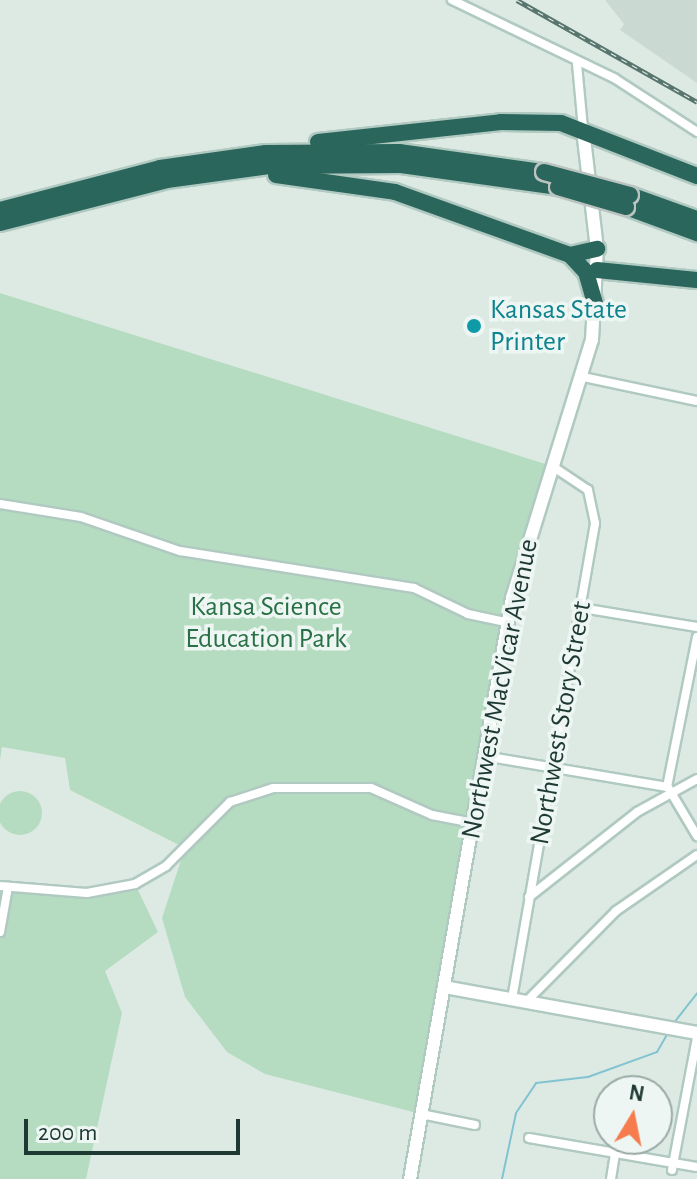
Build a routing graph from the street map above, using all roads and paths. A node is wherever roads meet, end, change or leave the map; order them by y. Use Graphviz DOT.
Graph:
graph roads {
  1 [pos="452,0"];
  2 [pos="577,64"];
  3 [pos="583,129"];
  4 [pos="697,132"];
  5 [pos="224,158"];
  6 [pos="697,176"];
  7 [pos="167,180"];
  8 [pos="628,201"];
  9 [pos="0,210"];
  10 [pos="697,219"];
  11 [pos="0,223"];
  12 [pos="697,233"];
  13 [pos="597,249"];
  14 [pos="570,255"];
  15 [pos="597,270"];
  16 [pos="697,280"];
  17 [pos="596,308"];
  18 [pos="583,377"];
  19 [pos="697,401"];
  20 [pos="552,466"];
  21 [pos="0,504"];
  22 [pos="582,608"];
  23 [pos="507,622"];
  24 [pos="697,627"];
  25 [pos="697,637"];
  26 [pos="484,756"];
  27 [pos="552,768"];
  28 [pos="697,779"];
  29 [pos="670,789"];
  30 [pos="473,823"];
  31 [pos="697,836"];
  32 [pos="697,855"];
  33 [pos="4,886"];
  34 [pos="529,897"];
  35 [pos="0,932"];
  36 [pos="444,987"];
  37 [pos="519,1000"];
  38 [pos="693,1034"];
  39 [pos="421,1114"];
  40 [pos="475,1125"];
  41 [pos="529,1138"];
  42 [pos="593,1149"];
  43 [pos="615,1155"];
  44 [pos="623,1155"];
  45 [pos="674,1167"];
  46 [pos="697,1167"];
  47 [pos="410,1179"];
  48 [pos="611,1179"];
  1 -- 2 [label="street"];
  2 -- 3 [label="street, Northwest MacVicar Avenue"];
  2 -- 4 [label="street"];
  3 -- 5 [label="highway"];
  3 -- 6 [label="highway"];
  3 -- 13 [label="main road, Northwest MacVicar Avenue"];
  5 -- 8 [label="highway, bridge"];
  5 -- 9 [label="highway"];
  7 -- 8 [label="highway, bridge"];
  7 -- 11 [label="highway"];
  7 -- 14 [label="highway"];
  8 -- 10 [label="highway"];
  8 -- 12 [label="highway"];
  13 -- 14 [label="highway"];
  13 -- 15 [label="main road, Northwest MacVicar Avenue"];
  14 -- 17 [label="highway"];
  15 -- 16 [label="highway"];
  15 -- 17 [label="main road, Northwest MacVicar Avenue"];
  17 -- 18 [label="main road, Northwest MacVicar Avenue"];
  18 -- 19 [label="street"];
  18 -- 20 [label="main road, Northwest MacVicar Avenue"];
  20 -- 22 [label="street, Northwest Story Street"];
  20 -- 23 [label="main road, Northwest MacVicar Avenue"];
  21 -- 23 [label="street"];
  22 -- 24 [label="street"];
  22 -- 27 [label="street, Northwest Story Street"];
  23 -- 26 [label="main road, Northwest MacVicar Avenue"];
  25 -- 29 [label="street"];
  26 -- 27 [label="street"];
  26 -- 30 [label="main road, Northwest MacVicar Avenue"];
  27 -- 29 [label="street"];
  27 -- 34 [label="street, Northwest Story Street"];
  28 -- 29 [label="street"];
  29 -- 31 [label="street"];
  29 -- 34 [label="street"];
  30 -- 33 [label="street"];
  30 -- 36 [label="main road, Northwest MacVicar Avenue"];
  32 -- 37 [label="street"];
  33 -- 35 [label="street"];
  34 -- 37 [label="street, Northwest Story Street"];
  36 -- 37 [label="main road"];
  36 -- 39 [label="main road, Northwest MacVicar Avenue"];
  37 -- 38 [label="main road"];
  38 -- 45 [label="street"];
  39 -- 40 [label="street"];
  39 -- 47 [label="main road, Northwest MacVicar Avenue"];
  41 -- 42 [label="street"];
  43 -- 48 [label="street"];
  44 -- 45 [label="street"];
  45 -- 46 [label="street"];
}
